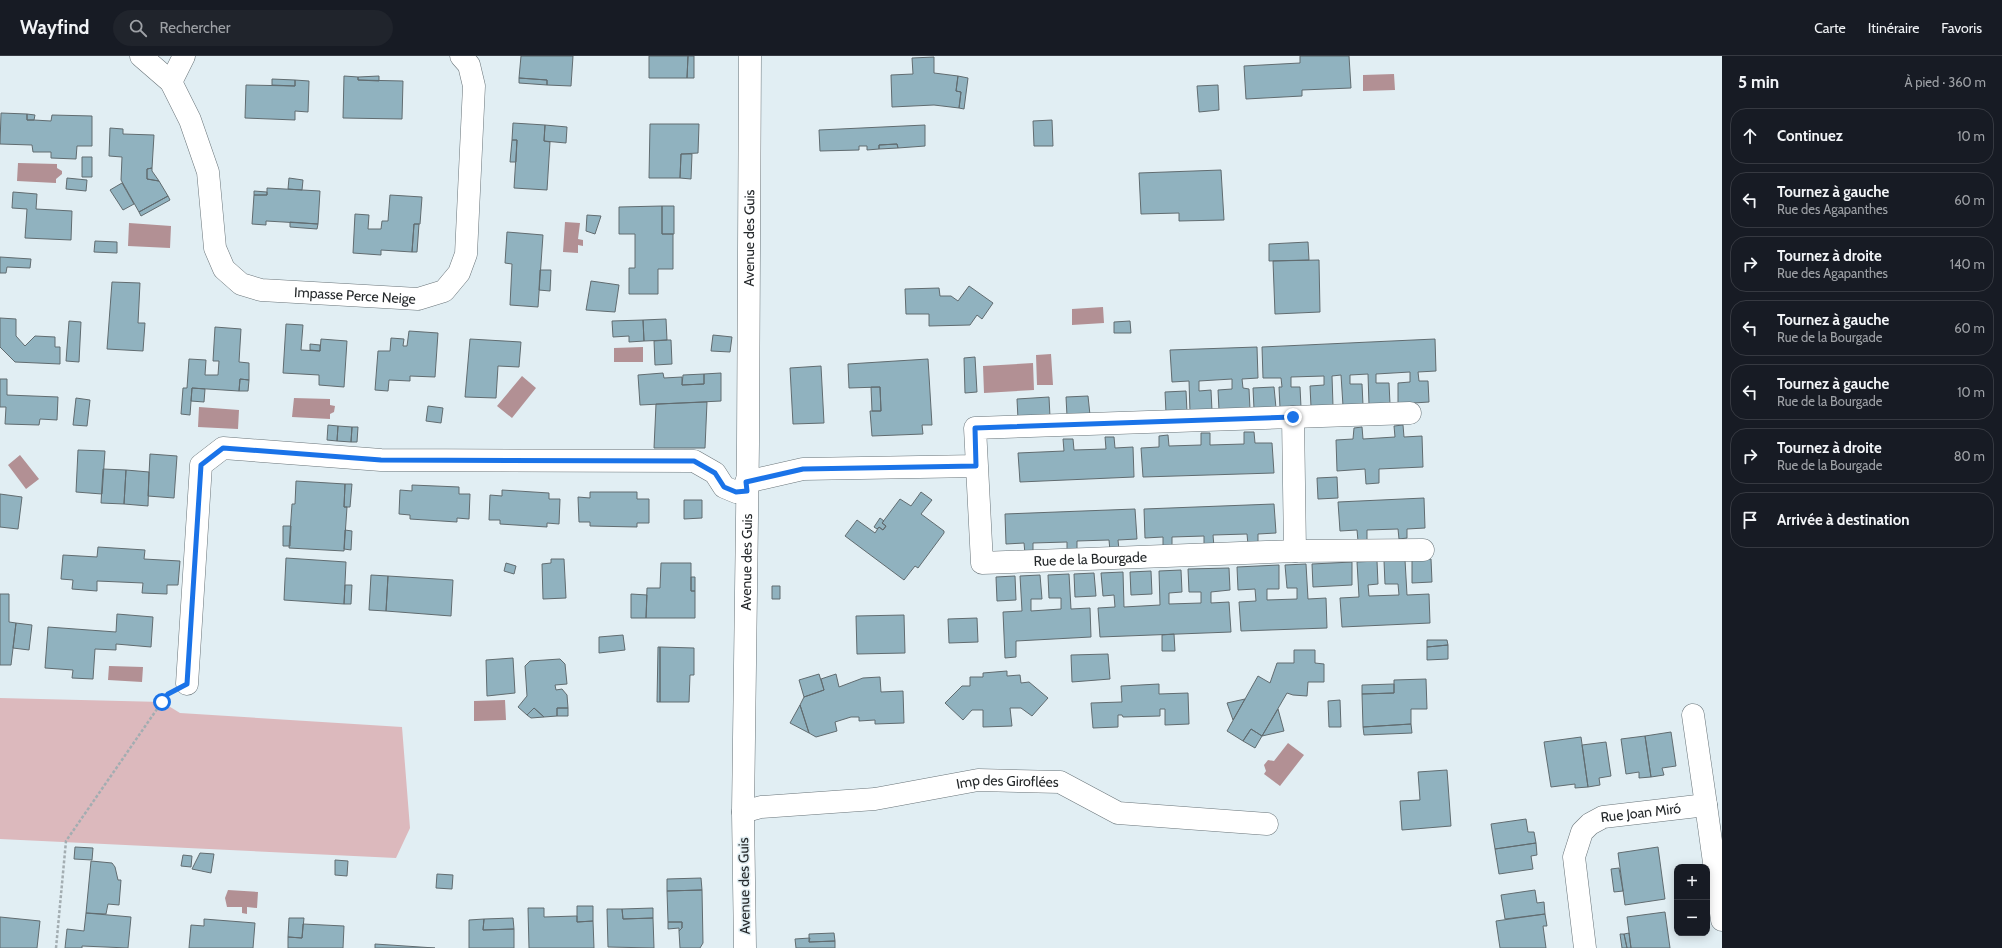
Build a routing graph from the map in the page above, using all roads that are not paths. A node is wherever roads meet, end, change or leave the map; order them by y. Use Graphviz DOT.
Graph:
graph roads {
  1 [pos="141,56"];
  2 [pos="184,56"];
  3 [pos="461,56"];
  4 [pos="750,56"];
  5 [pos="171,82"];
  6 [pos="1410,413"];
  7 [pos="1293,417"];
  8 [pos="976,466"];
  9 [pos="747,486"];
  10 [pos="1423,550"];
  11 [pos="1295,551"];
  12 [pos="187,684"];
  13 [pos="1693,715"];
  14 [pos="1706,805"];
  15 [pos="743,812"];
  16 [pos="1267,824"];
  17 [pos="1722,920"];
  18 [pos="745,948"];
  19 [pos="1585,948"];
  1 -- 5 [label="street, Impasse Perce Neige"];
  2 -- 5 [label="street"];
  3 -- 5 [label="street, Impasse Perce Neige"];
  4 -- 9 [label="street, Avenue des Guis"];
  6 -- 7 [label="street, Rue de la Bourgade"];
  7 -- 8 [label="street, Rue de la Bourgade"];
  7 -- 11 [label="street"];
  8 -- 9 [label="street"];
  8 -- 11 [label="street, Rue de la Bourgade"];
  9 -- 12 [label="street"];
  9 -- 15 [label="street, Avenue des Guis"];
  10 -- 11 [label="street, Rue de la Bourgade"];
  13 -- 14 [label="street"];
  14 -- 17 [label="street"];
  14 -- 19 [label="street, Rue Joan Miró"];
  15 -- 16 [label="street, Imp des Giroflées"];
  15 -- 18 [label="street, Avenue des Guis"];
}
